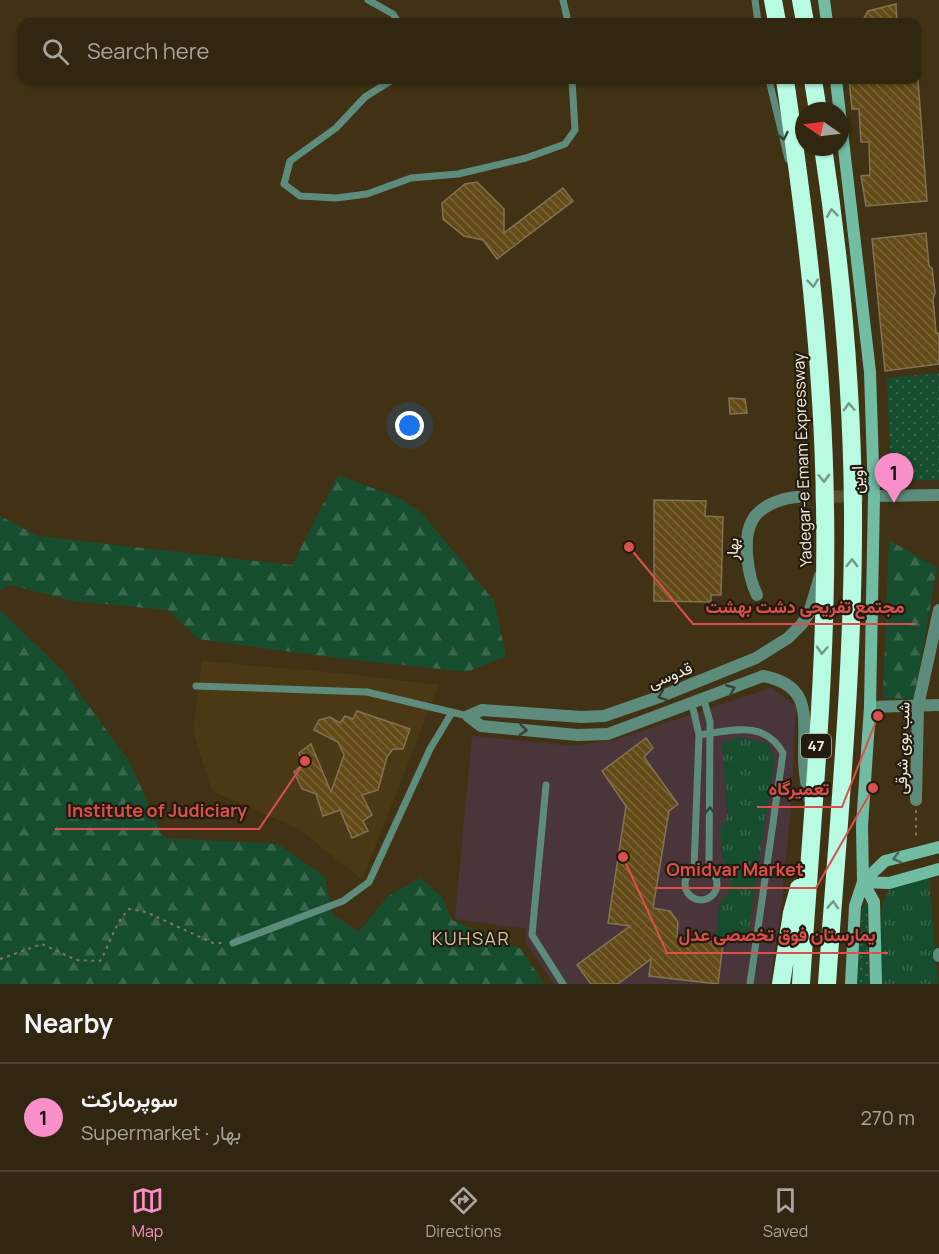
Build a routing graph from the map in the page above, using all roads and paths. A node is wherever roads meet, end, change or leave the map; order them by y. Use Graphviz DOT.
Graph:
graph roads {
  1 [pos="368,0"];
  2 [pos="563,0"];
  3 [pos="755,0"];
  4 [pos="773,0"];
  5 [pos="801,0"];
  6 [pos="824,0"];
  7 [pos="396,18"];
  8 [pos="567,18"];
  9 [pos="757,18"];
  10 [pos="776,18"];
  11 [pos="804,18"];
  12 [pos="826,18"];
  13 [pos="386,84"];
  14 [pos="572,84"];
  15 [pos="770,84"];
  16 [pos="786,84"];
  17 [pos="814,84"];
  18 [pos="836,84"];
  19 [pos="817,102"];
  20 [pos="824,156"];
  21 [pos="809,239"];
  22 [pos="939,495"];
  23 [pos="874,496"];
  24 [pos="797,497"];
  25 [pos="825,559"];
  26 [pos="757,594"];
  27 [pos="939,610"];
  28 [pos="756,658"];
  29 [pos="763,676"];
  30 [pos="196,686"];
  31 [pos="698,702"];
  32 [pos="939,705"];
  33 [pos="870,706"];
  34 [pos="918,706"];
  35 [pos="451,714"];
  36 [pos="468,716"];
  37 [pos="710,733"];
  38 [pos="699,735"];
  39 [pos="546,785"];
  40 [pos="916,800"];
  41 [pos="813,809"];
  42 [pos="939,847"];
  43 [pos="809,852"];
  44 [pos="916,852"];
  45 [pos="694,869"];
  46 [pos="710,869"];
  47 [pos="939,869"];
  48 [pos="863,882"];
  49 [pos="233,943"];
  50 [pos="0,959"];
  51 [pos="563,984"];
  52 [pos="750,984"];
  53 [pos="781,984"];
  54 [pos="801,984"];
  55 [pos="827,984"];
  56 [pos="851,984"];
  57 [pos="876,984"];
  1 -- 7 [label="lane"];
  2 -- 8 [label="lane"];
  3 -- 9 [label="lane"];
  4 -- 10 [label="highway"];
  5 -- 11 [label="highway"];
  6 -- 12 [label="street"];
  13 -- 14 [label="lane"];
  15 -- 21 [label="lane, one-way"];
  16 -- 21 [label="highway, Yadegar-e Emam Expressway / 47"];
  17 -- 19 [label="highway"];
  18 -- 23 [label="street, اوین"];
  55 -- 20 [label="highway, 47, one-way"];
  21 -- 25 [label="highway, Yadegar-e Emam Expressway / 47, one-way"];
  22 -- 23 [label="street"];
  23 -- 33 [label="street, اوین"];
  24 -- 26 [label="street, بهار"];
  25 -- 28 [label="street, قدوسی"];
  25 -- 41 [label="highway, Yadegar-e Emam Expressway / 47, one-way"];
  27 -- 34 [label="street, شب بوی شرقی"];
  28 -- 29 [label="street"];
  28 -- 36 [label="street, قدوسی, one-way"];
  31 -- 29 [label="street, one-way"];
  29 -- 41 [label="street"];
  30 -- 35 [label="lane"];
  36 -- 31 [label="street, one-way"];
  31 -- 37 [label="lane"];
  31 -- 38 [label="lane"];
  32 -- 34 [label="street"];
  33 -- 34 [label="street"];
  33 -- 48 [label="street, اوین"];
  34 -- 40 [label="street, شب بوی شرقی"];
  35 -- 36 [label="lane"];
  35 -- 49 [label="lane"];
  37 -- 38 [label="lane"];
  46 -- 37 [label="lane, one-way"];
  37 -- 52 [label="lane"];
  38 -- 45 [label="lane"];
  39 -- 51 [label="lane"];
  40 -- 44 [label="path, شب بوی شرقی"];
  41 -- 43 [label="highway, Yadegar-e Emam Expressway / 47"];
  42 -- 44 [label="street"];
  43 -- 53 [label="highway"];
  43 -- 54 [label="highway, Yadegar-e Emam Expressway / 47"];
  44 -- 48 [label="street, one-way"];
  45 -- 46 [label="lane"];
  45 -- 46 [label="lane"];
  47 -- 48 [label="street"];
  48 -- 56 [label="street, اوین"];
  48 -- 57 [label="street, اوین"];
  49 -- 50 [label="path"];
}
